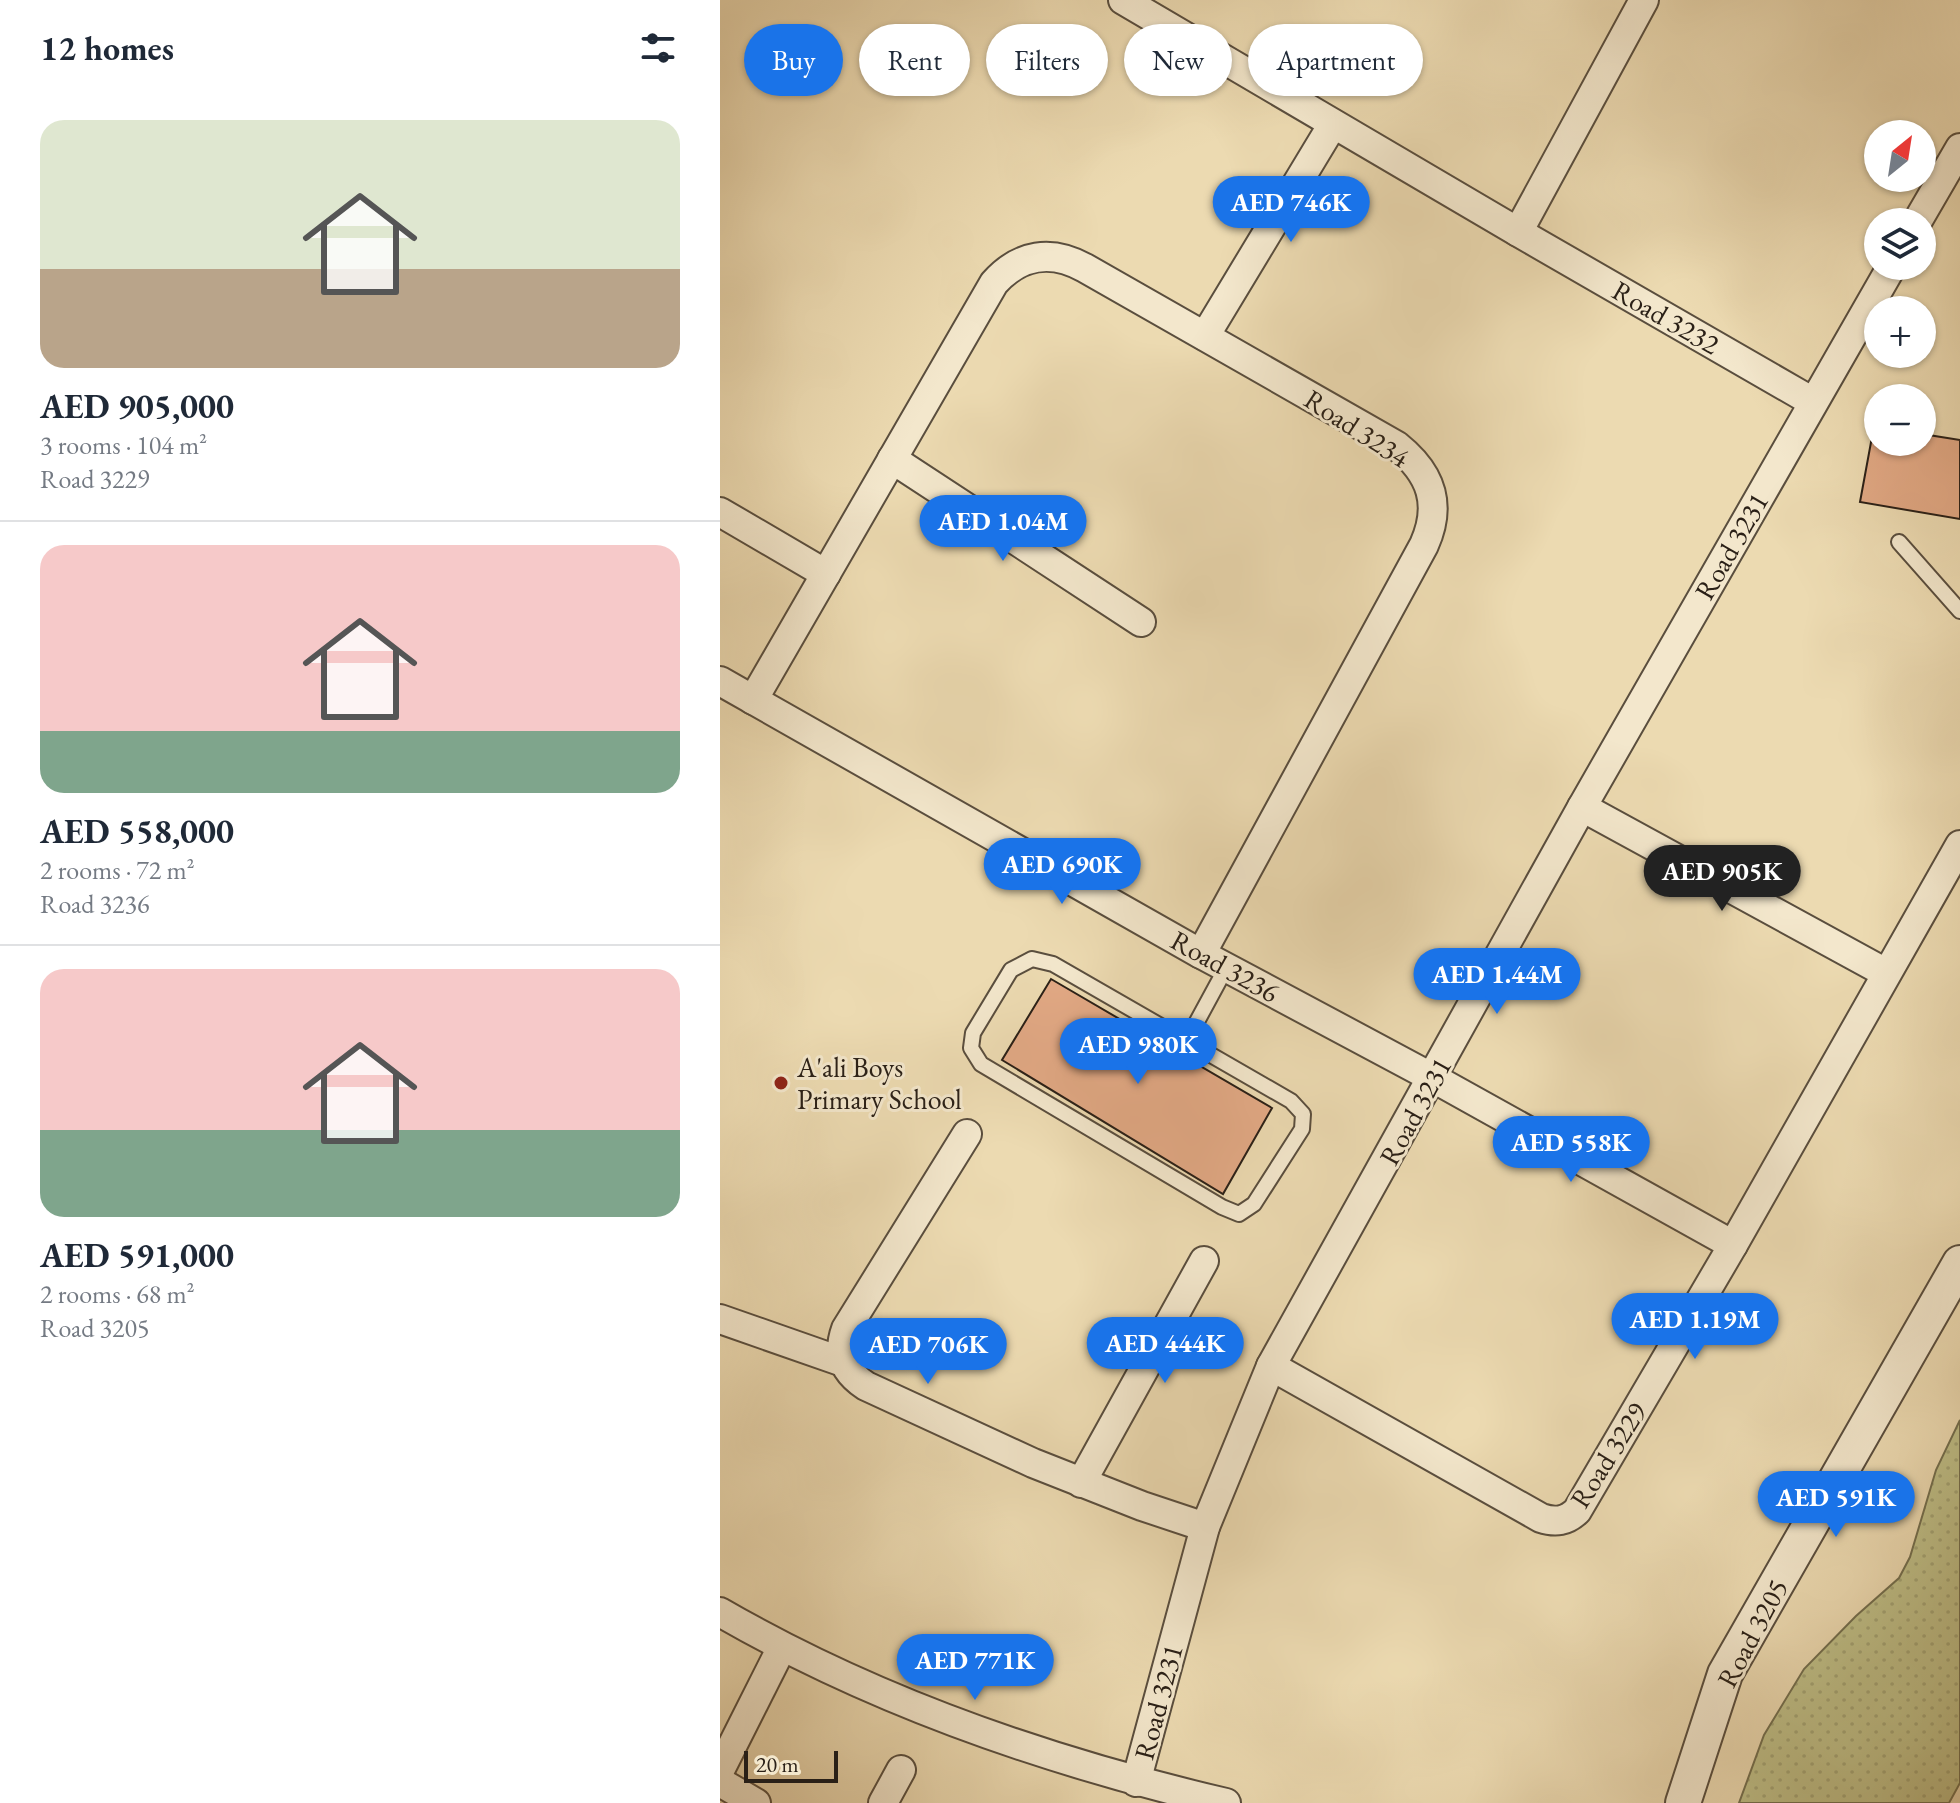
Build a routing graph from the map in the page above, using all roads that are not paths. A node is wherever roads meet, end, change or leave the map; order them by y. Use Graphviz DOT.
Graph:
graph roads {
  1 [pos="1123,0"];
  2 [pos="1644,0"];
  3 [pos="1333,124"];
  4 [pos="1960,148"];
  5 [pos="1925,208"];
  6 [pos="1518,232"];
  7 [pos="1884,280"];
  8 [pos="1205,336"];
  9 [pos="1813,402"];
  10 [pos="892,459"];
  11 [pos="720,512"];
  12 [pos="1899,542"];
  13 [pos="826,574"];
  14 [pos="1960,611"];
  15 [pos="1141,622"];
  16 [pos="720,681"];
  17 [pos="753,700"];
  18 [pos="1582,807"];
  19 [pos="1960,845"];
  20 [pos="1201,954"];
  21 [pos="1226,968"];
  22 [pos="1886,973"];
  23 [pos="1187,1040"];
  24 [pos="1433,1078"];
  25 [pos="967,1134"];
  26 [pos="1733,1245"];
  27 [pos="1204,1261"];
  28 [pos="1960,1263"];
  29 [pos="720,1319"];
  30 [pos="843,1362"];
  31 [pos="1271,1366"];
  32 [pos="1081,1483"];
  33 [pos="1205,1527"];
  34 [pos="720,1612"];
  35 [pos="782,1647"];
  36 [pos="720,1770"];
  37 [pos="901,1770"];
  38 [pos="720,1782"];
  39 [pos="1136,1782"];
  40 [pos="756,1803"];
  41 [pos="883,1803"];
  42 [pos="1226,1803"];
  43 [pos="1683,1803"];
  1 -- 3 [label="street, Road 3232"];
  2 -- 6 [label="street"];
  3 -- 6 [label="street, Road 3232"];
  3 -- 8 [label="street"];
  4 -- 5 [label="street"];
  6 -- 9 [label="street, Road 3232"];
  7 -- 9 [label="street, Road 3231"];
  8 -- 10 [label="street, Road 3234"];
  8 -- 20 [label="street, Road 3234"];
  9 -- 18 [label="street, Road 3231"];
  10 -- 13 [label="street, Road 3234"];
  10 -- 15 [label="street"];
  11 -- 13 [label="street"];
  12 -- 14 [label="lane"];
  13 -- 17 [label="street, Road 3234"];
  16 -- 17 [label="street, Road 3236"];
  17 -- 20 [label="street, Road 3236"];
  18 -- 22 [label="street"];
  18 -- 24 [label="street, Road 3231"];
  19 -- 22 [label="street, Road 3229"];
  20 -- 21 [label="street, Road 3236"];
  21 -- 23 [label="lane"];
  21 -- 24 [label="street, Road 3236"];
  22 -- 26 [label="street, Road 3229"];
  23 -- 23 [label="lane"];
  24 -- 26 [label="street, Road 3236"];
  24 -- 31 [label="street, Road 3231"];
  25 -- 30 [label="street"];
  26 -- 31 [label="street, Road 3229"];
  27 -- 32 [label="street"];
  28 -- 43 [label="street, Road 3205"];
  29 -- 30 [label="street"];
  30 -- 32 [label="street"];
  31 -- 33 [label="street, Road 3231"];
  32 -- 33 [label="street"];
  33 -- 39 [label="street, Road 3231"];
  34 -- 35 [label="street"];
  35 -- 36 [label="street"];
  35 -- 39 [label="street"];
  37 -- 41 [label="street"];
  38 -- 40 [label="street"];
  39 -- 42 [label="street"];
}
